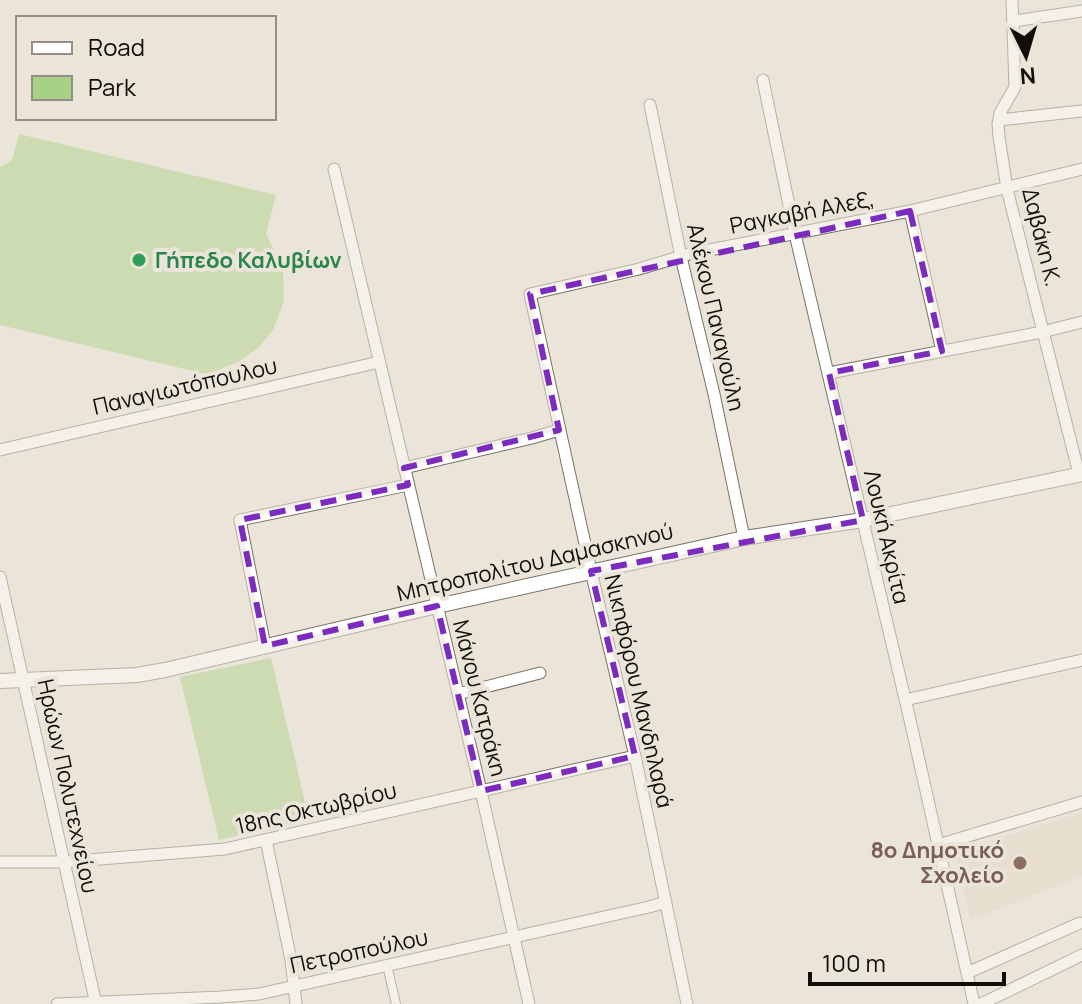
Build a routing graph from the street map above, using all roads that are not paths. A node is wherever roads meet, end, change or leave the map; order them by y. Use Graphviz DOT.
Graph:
graph roads {
  1 [pos="1012,0"];
  2 [pos="1082,11"];
  3 [pos="1014,21"];
  4 [pos="763,80"];
  5 [pos="650,105"];
  6 [pos="1082,111"];
  7 [pos="999,120"];
  8 [pos="334,169"];
  9 [pos="1082,169"];
  10 [pos="1007,189"];
  11 [pos="910,211"];
  12 [pos="795,234"];
  13 [pos="681,257"];
  14 [pos="530,294"];
  15 [pos="1082,322"];
  16 [pos="1042,332"];
  17 [pos="942,351"];
  18 [pos="379,362"];
  19 [pos="829,373"];
  20 [pos="559,430"];
  21 [pos="0,450"];
  22 [pos="404,468"];
  23 [pos="1081,477"];
  24 [pos="408,485"];
  25 [pos="863,520"];
  26 [pos="744,538"];
  27 [pos="591,571"];
  28 [pos="0,577"];
  29 [pos="437,606"];
  30 [pos="265,646"];
  31 [pos="1082,660"];
  32 [pos="540,673"];
  33 [pos="24,680"];
  34 [pos="0,681"];
  35 [pos="458,694"];
  36 [pos="905,700"];
  37 [pos="635,756"];
  38 [pos="481,791"];
  39 [pos="1082,802"];
  40 [pos="266,840"];
  41 [pos="938,845"];
  42 [pos="0,862"];
  43 [pos="63,862"];
  44 [pos="666,902"];
  45 [pos="1080,923"];
  46 [pos="514,938"];
  47 [pos="1082,955"];
  48 [pos="387,965"];
  49 [pos="967,973"];
  50 [pos="293,986"];
  51 [pos="96,1003"];
  52 [pos="57,1004"];
  53 [pos="296,1004"];
  54 [pos="396,1004"];
  55 [pos="529,1004"];
  56 [pos="687,1004"];
  57 [pos="974,1004"];
  58 [pos="981,1004"];
  1 -- 3 [label="street, Δαβάκη Κ."];
  2 -- 3 [label="street"];
  3 -- 7 [label="street, Δαβάκη Κ."];
  4 -- 12 [label="street, Λουκή Ακρίτα"];
  5 -- 13 [label="street, Αλέκου Παναγούλη"];
  6 -- 7 [label="street"];
  7 -- 10 [label="street, Δαβάκη Κ."];
  8 -- 18 [label="street, Μάνου Κατράκη"];
  9 -- 10 [label="street, Ραγκαβή Αλεξ,"];
  10 -- 11 [label="street, Ραγκαβή Αλεξ,"];
  10 -- 16 [label="street, Δαβάκη Κ."];
  11 -- 12 [label="street, Ραγκαβή Αλεξ,"];
  11 -- 17 [label="street"];
  12 -- 13 [label="street, Ραγκαβή Αλεξ,"];
  12 -- 19 [label="street, Λουκή Ακρίτα"];
  13 -- 14 [label="street, Ραγκαβή Αλεξ,"];
  13 -- 26 [label="street, Αλέκου Παναγούλη"];
  14 -- 20 [label="street, Νικηφόρου Μανδηλαρά"];
  15 -- 16 [label="street"];
  16 -- 17 [label="street"];
  16 -- 23 [label="street, Δαβάκη Κ."];
  17 -- 19 [label="street"];
  18 -- 21 [label="street, Παναγιωτόπουλου"];
  18 -- 22 [label="street, Μάνου Κατράκη"];
  19 -- 25 [label="street, Λουκή Ακρίτα"];
  20 -- 22 [label="street"];
  20 -- 27 [label="street, Νικηφόρου Μανδηλαρά"];
  22 -- 24 [label="street, Μάνου Κατράκη"];
  23 -- 25 [label="street, Μητροπολίτου Δαμασκηνού"];
  24 -- 29 [label="street, Μάνου Κατράκη"];
  24 -- 30 [label="street"];
  25 -- 26 [label="street, Μητροπολίτου Δαμασκηνού"];
  25 -- 36 [label="street, Λουκή Ακρίτα"];
  26 -- 27 [label="street, Μητροπολίτου Δαμασκηνού"];
  27 -- 29 [label="street, Μητροπολίτου Δαμασκηνού"];
  27 -- 37 [label="street, Νικηφόρου Μανδηλαρά"];
  28 -- 33 [label="street, Ηρώων Πολυτεχνείου"];
  29 -- 30 [label="street, Μητροπολίτου Δαμασκηνού"];
  29 -- 35 [label="street, Μάνου Κατράκη"];
  30 -- 33 [label="street, Μητροπολίτου Δαμασκηνού"];
  31 -- 36 [label="street"];
  32 -- 35 [label="street"];
  33 -- 34 [label="street, Μητροπολίτου Δαμασκηνού"];
  33 -- 43 [label="street, Ηρώων Πολυτεχνείου"];
  35 -- 38 [label="street, Μάνου Κατράκη"];
  36 -- 41 [label="street, Λουκή Ακρίτα"];
  37 -- 38 [label="street, 18ης Οκτωβρίου"];
  37 -- 44 [label="street, Νικηφόρου Μανδηλαρά"];
  38 -- 40 [label="street, 18ης Οκτωβρίου"];
  38 -- 46 [label="street, Μάνου Κατράκη"];
  39 -- 41 [label="street"];
  40 -- 43 [label="street, 18ης Οκτωβρίου"];
  40 -- 50 [label="street"];
  41 -- 49 [label="street, Λουκή Ακρίτα"];
  42 -- 43 [label="street, 18ης Οκτωβρίου"];
  43 -- 51 [label="street, Ηρώων Πολυτεχνείου"];
  44 -- 46 [label="street, Πετροπούλου"];
  44 -- 56 [label="street, Νικηφόρου Μανδηλαρά"];
  45 -- 49 [label="street"];
  46 -- 48 [label="street, Πετροπούλου"];
  46 -- 55 [label="street, Μάνου Κατράκη"];
  47 -- 58 [label="street"];
  48 -- 50 [label="street, Πετροπούλου"];
  48 -- 54 [label="street"];
  49 -- 57 [label="street, Λουκή Ακρίτα"];
  50 -- 51 [label="street, Πετροπούλου"];
  50 -- 53 [label="street"];
  51 -- 52 [label="street, Πετροπούλου"];
}
